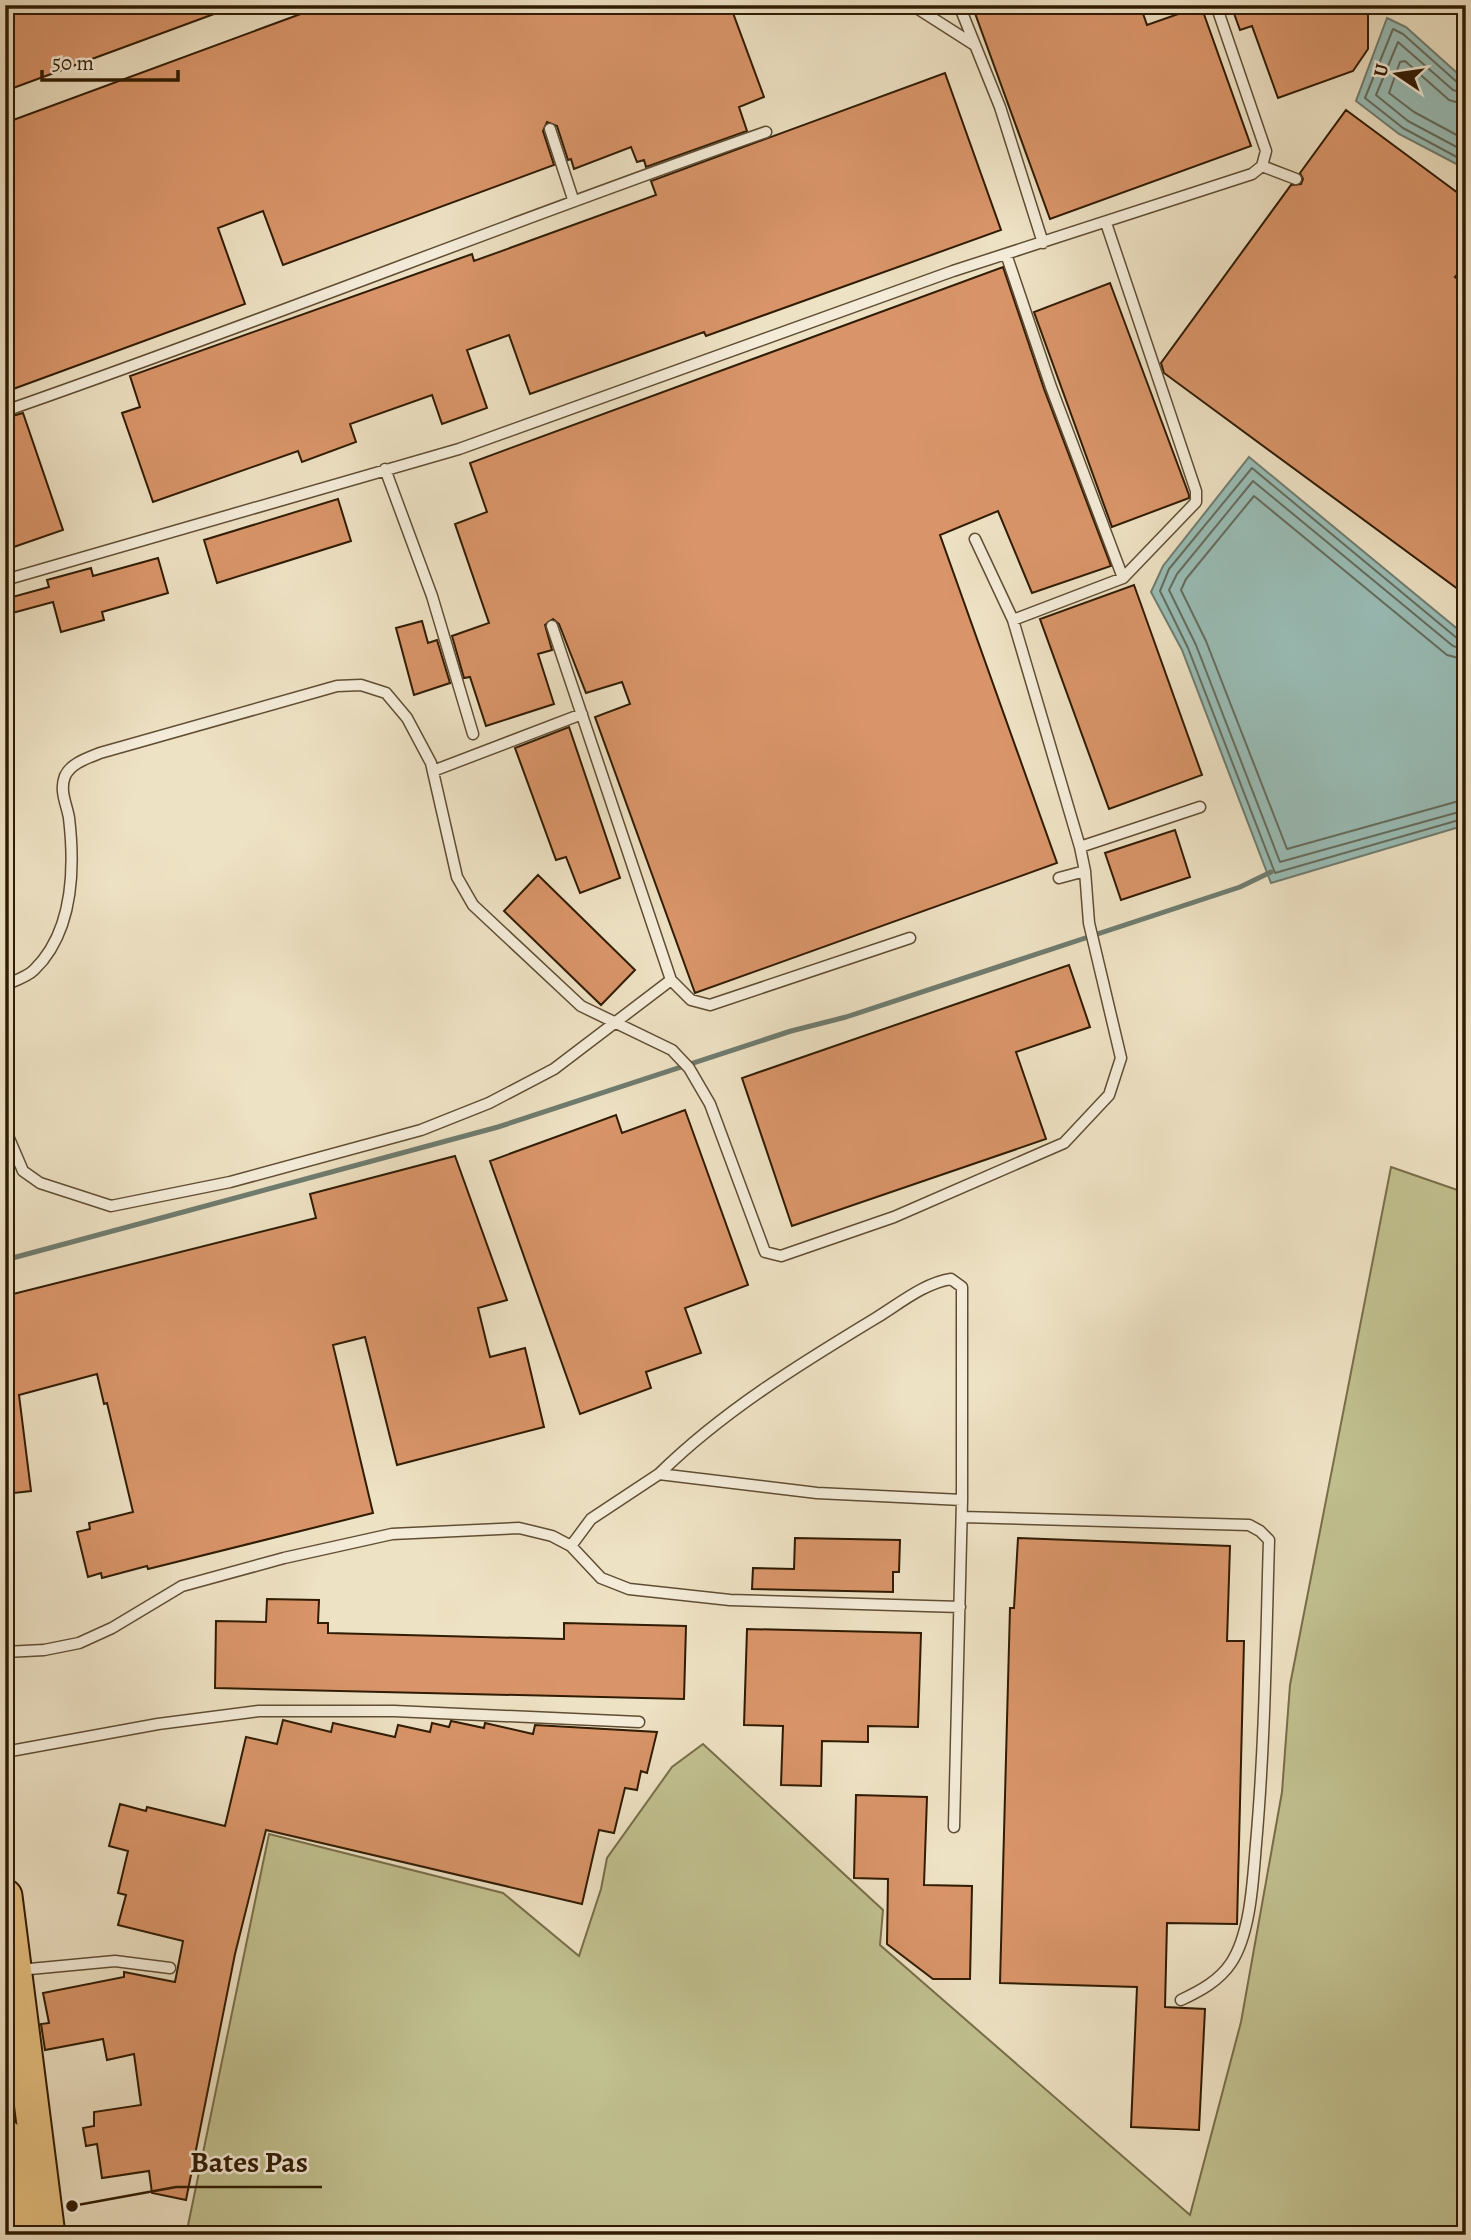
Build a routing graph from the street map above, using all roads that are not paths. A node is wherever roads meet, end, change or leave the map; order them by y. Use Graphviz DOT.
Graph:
graph roads {
  1 [pos="912,5"];
  2 [pos="958,5"];
  3 [pos="1216,5"];
  4 [pos="973,44"];
  5 [pos="550,129"];
  6 [pos="766,132"];
  7 [pos="1262,166"];
  8 [pos="1296,179"];
  9 [pos="573,199"];
  10 [pos="1106,223"];
  11 [pos="1043,243"];
  12 [pos="1006,254"];
  13 [pos="5,411"];
  14 [pos="386,469"];
  15 [pos="975,539"];
  16 [pos="1123,578"];
  17 [pos="5,580"];
  18 [pos="1013,620"];
  19 [pos="552,626"];
  20 [pos="582,715"];
  21 [pos="473,734"];
  22 [pos="433,771"];
  23 [pos="1199,807"];
  24 [pos="1080,847"];
  25 [pos="1085,871"];
  26 [pos="1059,878"];
  27 [pos="910,938"];
  28 [pos="671,980"];
  29 [pos="5,985"];
  30 [pos="615,1025"];
  31 [pos="5,1129"];
  32 [pos="659,1474"];
  33 [pos="962,1500"];
  34 [pos="962,1517"];
  35 [pos="571,1546"];
  36 [pos="960,1607"];
  37 [pos="5,1652"];
  38 [pos="639,1722"];
  39 [pos="5,1752"];
  40 [pos="954,1827"];
  41 [pos="5,1896"];
  42 [pos="170,1968"];
  43 [pos="16,1971"];
  44 [pos="1181,2000"];
  45 [pos="14,2038"];
  46 [pos="5,2136"];
  47 [pos="19,2235"];
  48 [pos="48,2235"];
  1 -- 4 [label="lane"];
  2 -- 4 [label="lane"];
  3 -- 7 [label="lane"];
  4 -- 11 [label="lane"];
  5 -- 9 [label="lane"];
  6 -- 9 [label="lane"];
  7 -- 8 [label="lane"];
  7 -- 10 [label="lane"];
  9 -- 13 [label="lane"];
  10 -- 11 [label="lane"];
  10 -- 16 [label="lane"];
  11 -- 12 [label="lane"];
  12 -- 14 [label="lane"];
  12 -- 16 [label="lane"];
  14 -- 17 [label="lane"];
  14 -- 21 [label="lane"];
  15 -- 18 [label="lane"];
  16 -- 18 [label="lane"];
  18 -- 24 [label="lane"];
  19 -- 20 [label="lane"];
  20 -- 22 [label="lane"];
  20 -- 28 [label="lane"];
  22 -- 29 [label="lane"];
  22 -- 30 [label="lane"];
  23 -- 24 [label="lane"];
  24 -- 25 [label="lane"];
  25 -- 26 [label="lane"];
  25 -- 30 [label="lane"];
  27 -- 28 [label="lane"];
  28 -- 30 [label="lane"];
  30 -- 31 [label="lane"];
  32 -- 33 [label="lane"];
  32 -- 33 [label="lane"];
  32 -- 35 [label="lane"];
  33 -- 34 [label="lane"];
  34 -- 36 [label="lane"];
  34 -- 44 [label="lane"];
  35 -- 36 [label="lane"];
  35 -- 37 [label="lane"];
  36 -- 40 [label="lane"];
  38 -- 39 [label="lane"];
  41 -- 43 [label="highway"];
  42 -- 43 [label="lane"];
  43 -- 45 [label="highway"];
  45 -- 48 [label="highway"];
  46 -- 47 [label="highway"];
}
